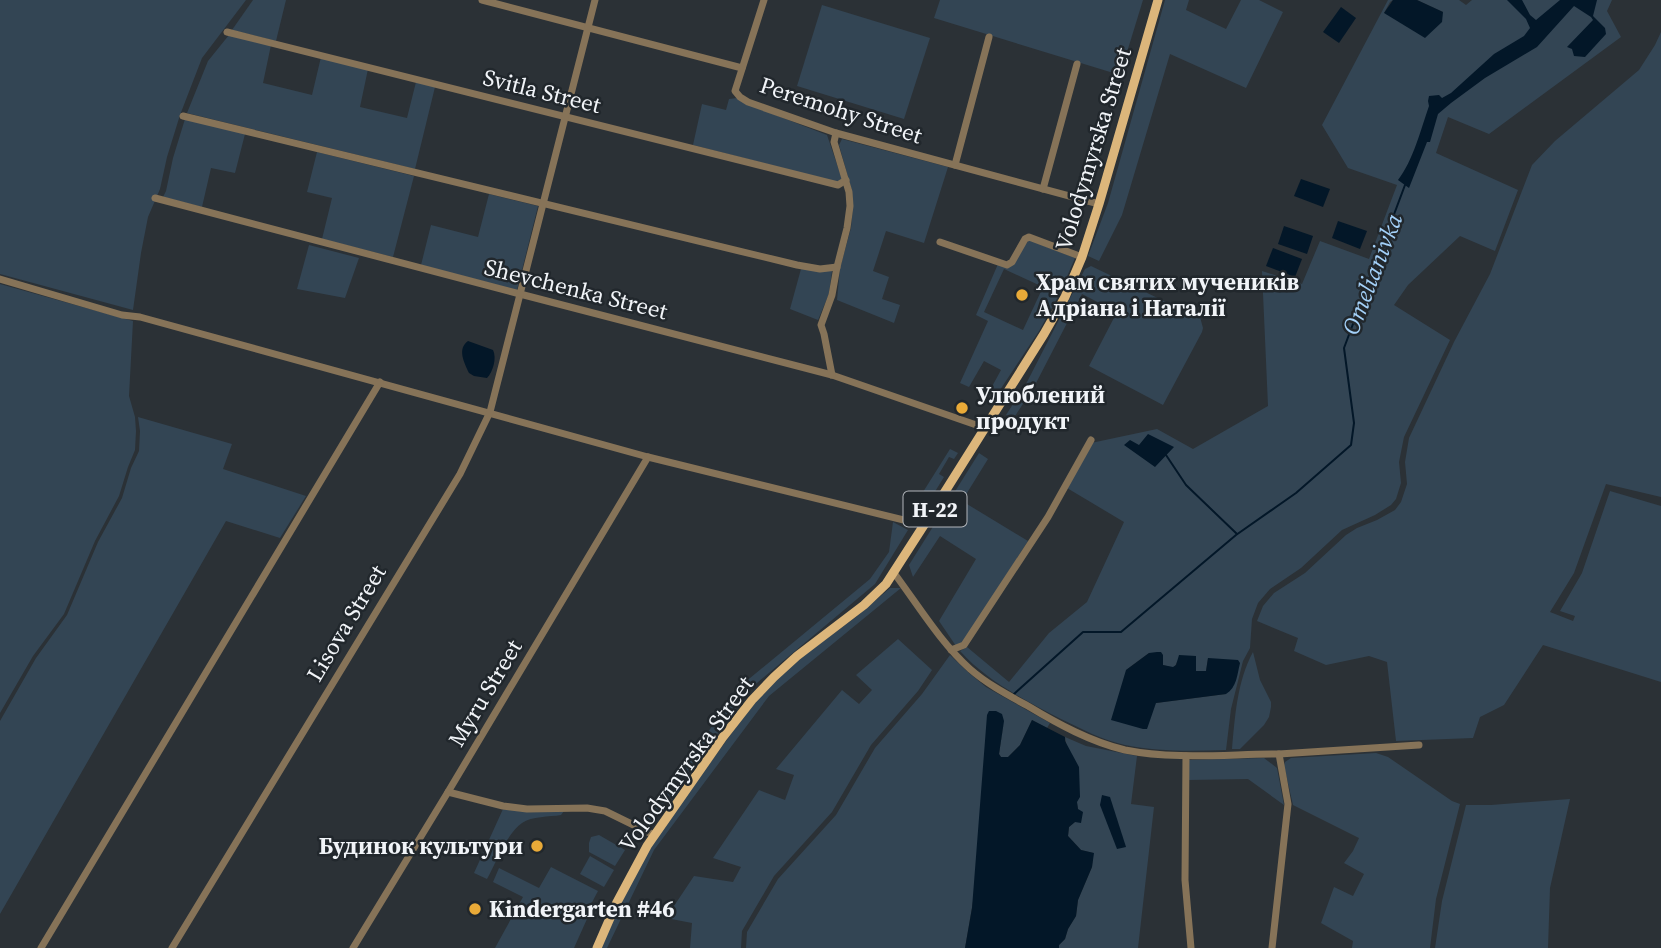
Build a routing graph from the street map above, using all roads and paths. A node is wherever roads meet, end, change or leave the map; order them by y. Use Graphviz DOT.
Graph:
graph roads {
  1 [pos="482,0"];
  2 [pos="595,0"];
  3 [pos="764,0"];
  4 [pos="1158,0"];
  5 [pos="588,27"];
  6 [pos="227,32"];
  7 [pos="989,37"];
  8 [pos="1077,64"];
  9 [pos="742,68"];
  10 [pos="183,116"];
  11 [pos="565,117"];
  12 [pos="836,133"];
  13 [pos="955,165"];
  14 [pos="846,180"];
  15 [pos="1043,189"];
  16 [pos="155,198"];
  17 [pos="543,204"];
  18 [pos="1099,204"];
  19 [pos="940,242"];
  20 [pos="1082,257"];
  21 [pos="837,267"];
  22 [pos="0,279"];
  23 [pos="520,294"];
  24 [pos="832,375"];
  25 [pos="380,382"];
  26 [pos="490,412"];
  27 [pos="985,428"];
  28 [pos="1091,440"];
  29 [pos="648,457"];
  30 [pos="925,525"];
  31 [pos="894,573"];
  32 [pos="951,650"];
  33 [pos="1419,745"];
  34 [pos="1279,754"];
  35 [pos="1186,756"];
  36 [pos="448,792"];
  37 [pos="654,835"];
  38 [pos="41,948"];
  39 [pos="172,948"];
  40 [pos="353,948"];
  41 [pos="597,948"];
  42 [pos="1191,948"];
  43 [pos="1272,948"];
  1 -- 5 [label="street, Peremohy Street"];
  2 -- 5 [label="street, Lisova Street"];
  3 -- 9 [label="street"];
  4 -- 18 [label="main road, Volodymyrska Street / Н-22"];
  5 -- 9 [label="street, Peremohy Street"];
  5 -- 11 [label="street, Lisova Street"];
  6 -- 11 [label="street, Svitla Street"];
  7 -- 13 [label="street"];
  8 -- 15 [label="street"];
  9 -- 12 [label="street, Peremohy Street"];
  10 -- 17 [label="street"];
  11 -- 14 [label="street, Svitla Street"];
  11 -- 17 [label="street, Lisova Street"];
  12 -- 13 [label="street, Peremohy Street"];
  12 -- 14 [label="street"];
  13 -- 15 [label="street, Peremohy Street"];
  14 -- 21 [label="street"];
  15 -- 18 [label="street, Peremohy Street"];
  16 -- 23 [label="street, Shevchenka Street"];
  17 -- 21 [label="street"];
  17 -- 23 [label="street, Lisova Street"];
  18 -- 20 [label="main road, Volodymyrska Street / Н-22"];
  19 -- 20 [label="street"];
  20 -- 27 [label="main road, Volodymyrska Street / Н-22"];
  21 -- 24 [label="street"];
  22 -- 25 [label="street"];
  23 -- 24 [label="street, Shevchenka Street"];
  23 -- 26 [label="street, Lisova Street"];
  24 -- 27 [label="street, Shevchenka Street"];
  25 -- 26 [label="street"];
  25 -- 38 [label="street"];
  26 -- 29 [label="street"];
  26 -- 39 [label="street, Lisova Street"];
  27 -- 30 [label="main road, Volodymyrska Street / Н-22"];
  28 -- 32 [label="street"];
  29 -- 30 [label="street"];
  29 -- 36 [label="street, Myru Street"];
  30 -- 31 [label="main road, Volodymyrska Street / Н-22"];
  31 -- 32 [label="street"];
  31 -- 37 [label="main road, Volodymyrska Street / Н-22"];
  32 -- 35 [label="street"];
  33 -- 34 [label="street"];
  34 -- 35 [label="street"];
  34 -- 43 [label="street"];
  35 -- 42 [label="street"];
  36 -- 37 [label="street"];
  36 -- 40 [label="street, Myru Street"];
  37 -- 41 [label="main road, Volodymyrska Street / Н-22"];
}
